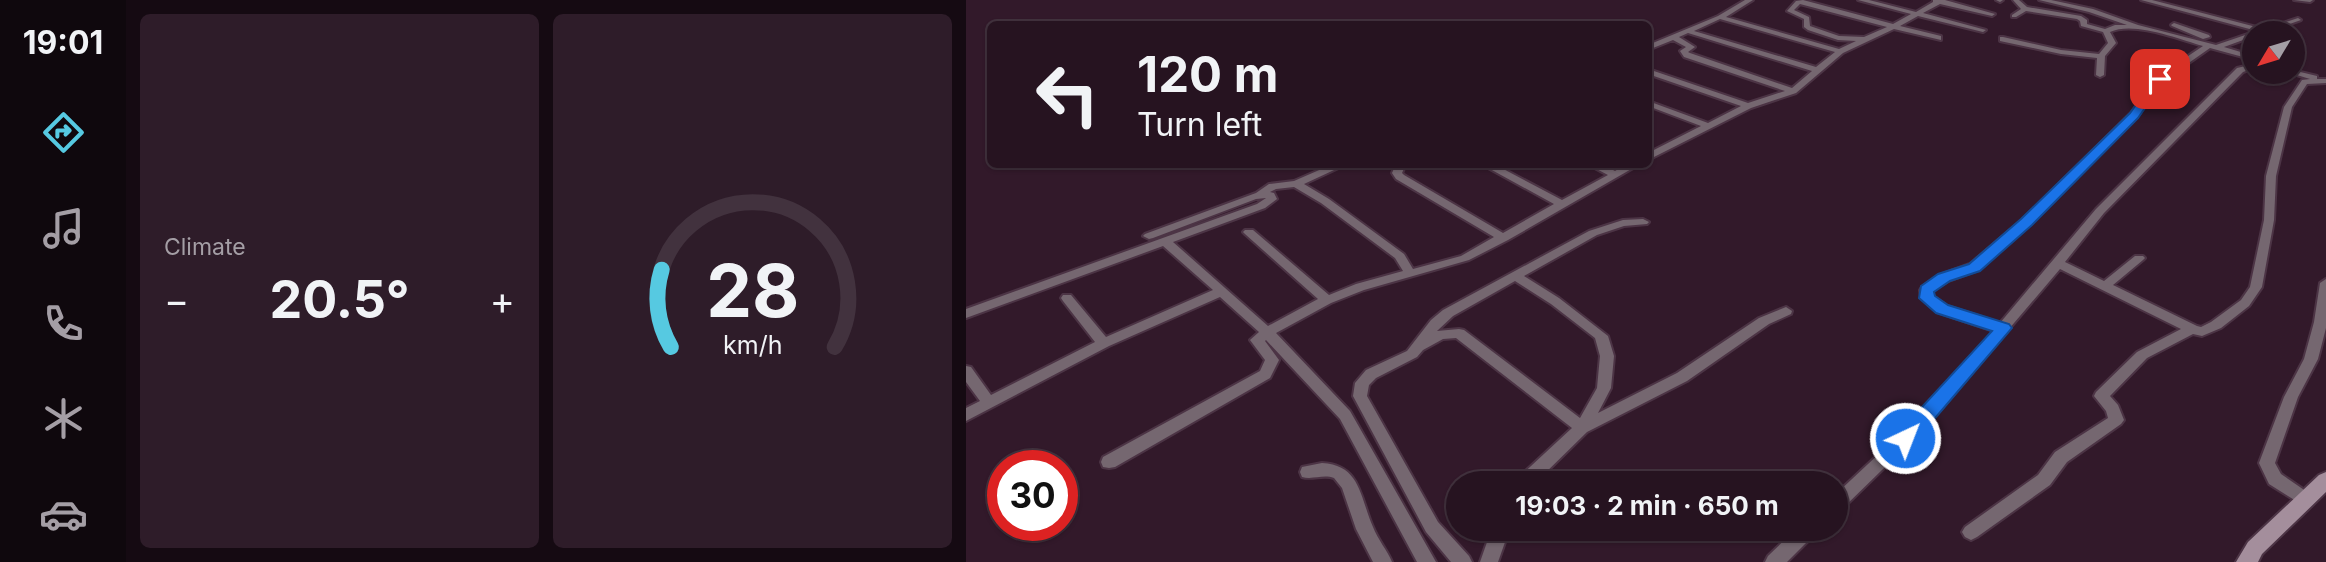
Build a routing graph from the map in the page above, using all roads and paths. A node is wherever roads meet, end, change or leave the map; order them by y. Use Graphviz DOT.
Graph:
graph roads {
  1 [pos="1750,0"];
  2 [pos="1861,0"];
  3 [pos="1929,0"];
  4 [pos="2016,0"];
  5 [pos="2042,0"];
  6 [pos="2144,0"];
  7 [pos="1799,1"];
  8 [pos="1940,1"];
  9 [pos="2025,9"];
  10 [pos="1916,13"];
  11 [pos="1992,15"];
  12 [pos="2014,16"];
  13 [pos="1720,17"];
  14 [pos="2298,20"];
  15 [pos="2295,21"];
  16 [pos="2174,25"];
  17 [pos="1895,26"];
  18 [pos="2136,26"];
  19 [pos="2242,28"];
  20 [pos="1983,30"];
  21 [pos="1688,31"];
  22 [pos="2106,31"];
  23 [pos="1673,37"];
  24 [pos="1938,38"];
  25 [pos="2242,38"];
  26 [pos="1865,39"];
  27 [pos="2003,39"];
  28 [pos="2218,45"];
  29 [pos="1652,46"];
  30 [pos="1840,51"];
  31 [pos="2242,54"];
  32 [pos="2101,56"];
  33 [pos="2242,69"];
  34 [pos="1818,70"];
  35 [pos="1652,72"];
  36 [pos="2100,75"];
  37 [pos="2305,76"];
  38 [pos="2325,82"];
  39 [pos="1793,91"];
  40 [pos="1652,105"];
  41 [pos="1748,106"];
  42 [pos="1706,125"];
  43 [pos="1652,144"];
  44 [pos="1663,148"];
  45 [pos="1652,155"];
  46 [pos="1333,168"];
  47 [pos="1399,168"];
  48 [pos="1494,168"];
  49 [pos="1601,168"];
  50 [pos="1628,168"];
  51 [pos="1616,175"];
  52 [pos="1296,184"];
  53 [pos="1261,194"];
  54 [pos="1563,205"];
  55 [pos="1643,222"];
  56 [pos="1249,232"];
  57 [pos="1149,236"];
  58 [pos="1504,237"];
  59 [pos="1166,242"];
  60 [pos="2139,258"];
  61 [pos="2058,263"];
  62 [pos="1410,274"];
  63 [pos="1514,275"];
  64 [pos="2326,283"];
  65 [pos="2104,287"];
  66 [pos="1222,291"];
  67 [pos="1067,298"];
  68 [pos="1327,300"];
  69 [pos="1786,311"];
  70 [pos="966,314"];
  71 [pos="2003,328"];
  72 [pos="2192,329"];
  73 [pos="1267,332"];
  74 [pos="1104,344"];
  75 [pos="1420,347"];
  76 [pos="966,371"];
  77 [pos="989,403"];
  78 [pos="966,415"];
  79 [pos="1582,428"];
  80 [pos="1110,463"];
  81 [pos="1537,471"];
  82 [pos="1308,472"];
  83 [pos="2326,480"];
  84 [pos="1848,493"];
  85 [pos="2305,499"];
  86 [pos="1971,532"];
  87 [pos="1496,541"];
  88 [pos="1796,541"];
  89 [pos="1383,562"];
  90 [pos="1426,562"];
  91 [pos="1463,562"];
  92 [pos="1489,562"];
  93 [pos="1774,562"];
  94 [pos="2246,562"];
  1 -- 13 [label="street"];
  2 -- 10 [label="street"];
  3 -- 8 [label="street"];
  4 -- 9 [label="street"];
  5 -- 18 [label="street"];
  6 -- 19 [label="street"];
  7 -- 17 [label="street"];
  7 -- 26 [label="street"];
  8 -- 10 [label="street"];
  8 -- 11 [label="street"];
  9 -- 12 [label="street"];
  9 -- 22 [label="street"];
  10 -- 17 [label="street"];
  10 -- 20 [label="street"];
  13 -- 21 [label="street"];
  13 -- 30 [label="street"];
  14 -- 15 [label="street"];
  16 -- 28 [label="street"];
  17 -- 24 [label="street"];
  17 -- 26 [label="street"];
  18 -- 22 [label="street"];
  18 -- 28 [label="street"];
  21 -- 23 [label="street"];
  21 -- 34 [label="street"];
  22 -- 32 [label="street"];
  23 -- 29 [label="street"];
  23 -- 39 [label="street"];
  25 -- 28 [label="street"];
  26 -- 30 [label="street"];
  27 -- 32 [label="street"];
  28 -- 31 [label="street"];
  28 -- 71 [label="street"];
  30 -- 34 [label="street"];
  32 -- 36 [label="street"];
  33 -- 61 [label="street"];
  34 -- 39 [label="street"];
  35 -- 41 [label="street"];
  37 -- 38 [label="street"];
  38 -- 72 [label="street"];
  39 -- 41 [label="street"];
  40 -- 42 [label="street"];
  41 -- 42 [label="street"];
  42 -- 44 [label="street"];
  43 -- 44 [label="street"];
  44 -- 45 [label="street"];
  46 -- 52 [label="street"];
  47 -- 58 [label="street"];
  48 -- 54 [label="street"];
  49 -- 51 [label="street"];
  50 -- 51 [label="street"];
  51 -- 54 [label="street"];
  52 -- 53 [label="street"];
  52 -- 62 [label="street"];
  53 -- 57 [label="street"];
  53 -- 59 [label="street"];
  54 -- 58 [label="street"];
  55 -- 63 [label="street"];
  56 -- 68 [label="street"];
  58 -- 62 [label="street"];
  59 -- 66 [label="street"];
  59 -- 70 [label="street"];
  60 -- 65 [label="street"];
  61 -- 65 [label="street"];
  61 -- 71 [label="street"];
  62 -- 68 [label="street"];
  63 -- 75 [label="street"];
  63 -- 79 [label="street"];
  64 -- 85 [label="street"];
  65 -- 72 [label="street"];
  66 -- 73 [label="street"];
  66 -- 74 [label="street"];
  67 -- 74 [label="street"];
  68 -- 73 [label="street"];
  69 -- 79 [label="street"];
  71 -- 84 [label="street"];
  72 -- 86 [label="street"];
  73 -- 80 [label="street"];
  73 -- 90 [label="street"];
  74 -- 77 [label="street"];
  75 -- 79 [label="street"];
  75 -- 91 [label="street"];
  76 -- 77 [label="street"];
  77 -- 78 [label="street"];
  79 -- 81 [label="street"];
  82 -- 89 [label="street"];
  83 -- 85 [label="main road"];
  85 -- 94 [label="main road"];
  87 -- 92 [label="street"];
  88 -- 93 [label="street"];
}
